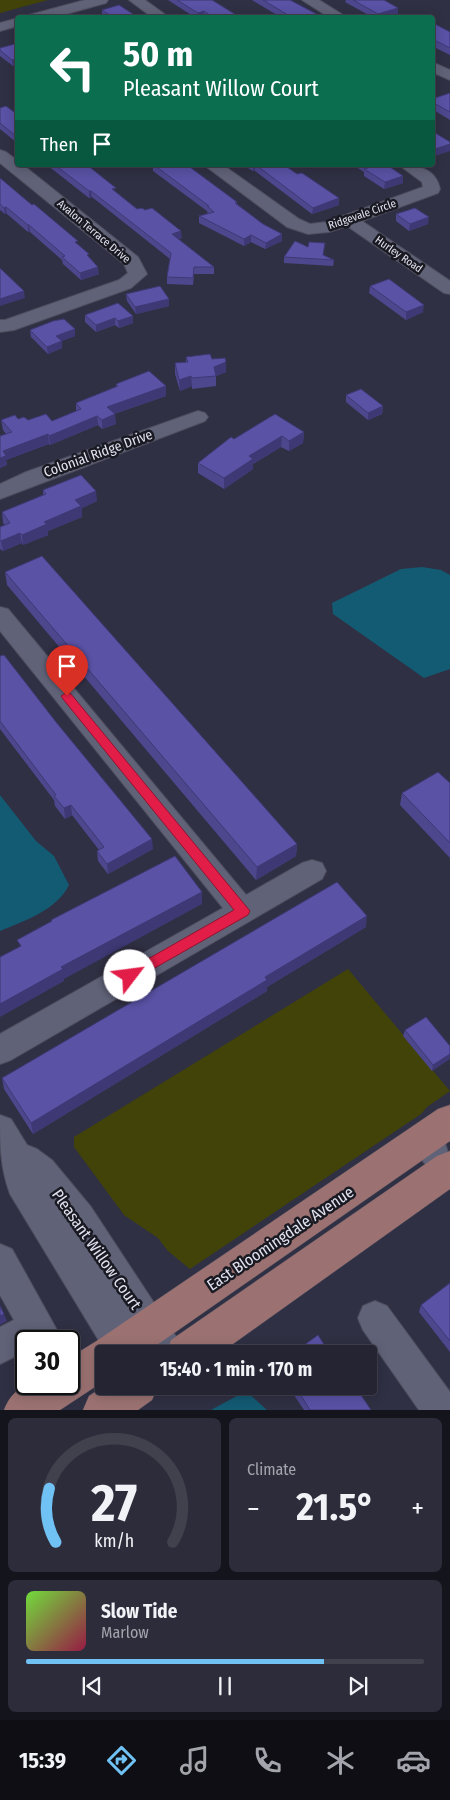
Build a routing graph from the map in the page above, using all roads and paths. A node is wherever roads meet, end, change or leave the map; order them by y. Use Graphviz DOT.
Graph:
graph roads {
  1 [pos="101,0"];
  2 [pos="136,0"];
  3 [pos="309,0"];
  4 [pos="45,15"];
  5 [pos="158,15"];
  6 [pos="336,15"];
  7 [pos="15,23"];
  8 [pos="0,26"];
  9 [pos="435,68"];
  10 [pos="450,76"];
  11 [pos="0,155"];
  12 [pos="215,167"];
  13 [pos="410,167"];
  14 [pos="348,219"];
  15 [pos="450,289"];
  16 [pos="0,326"];
  17 [pos="198,417"];
  18 [pos="0,492"];
  19 [pos="0,615"];
  20 [pos="8,639"];
  21 [pos="312,871"];
  22 [pos="243,911"];
  23 [pos="0,1050"];
  24 [pos="437,1130"];
  25 [pos="8,1143"];
  26 [pos="450,1169"];
  27 [pos="0,1261"];
  28 [pos="375,1318"];
  29 [pos="39,1330"];
  30 [pos="15,1342"];
  31 [pos="129,1345"];
  32 [pos="135,1345"];
  33 [pos="198,1345"];
  34 [pos="0,1346"];
  35 [pos="95,1367"];
  36 [pos="80,1375"];
  37 [pos="47,1395"];
  38 [pos="125,1395"];
  39 [pos="24,1410"];
  40 [pos="103,1410"];
  41 [pos="441,1410"];
  1 -- 4 [label="street"];
  2 -- 5 [label="street"];
  3 -- 6 [label="street"];
  7 -- 8 [label="street"];
  9 -- 10 [label="street"];
  11 -- 16 [label="street, Avalon Terrace Drive"];
  12 -- 14 [label="street, Ridgevale Circle"];
  13 -- 14 [label="street, Ridgevale Circle"];
  14 -- 15 [label="street, Hurley Road"];
  17 -- 18 [label="street, Colonial Ridge Drive"];
  19 -- 20 [label="street"];
  20 -- 22 [label="street"];
  21 -- 22 [label="street"];
  22 -- 23 [label="street"];
  24 -- 26 [label="street"];
  24 -- 32 [label="main road, East Bloomingdale Avenue"];
  25 -- 31 [label="street, Pleasant Willow Court"];
  26 -- 33 [label="main road"];
  27 -- 29 [label="street"];
  28 -- 41 [label="street"];
  30 -- 34 [label="street"];
  35 -- 36 [label="main road, East Bloomingdale Avenue"];
  37 -- 39 [label="main road"];
  38 -- 40 [label="main road"];
}
